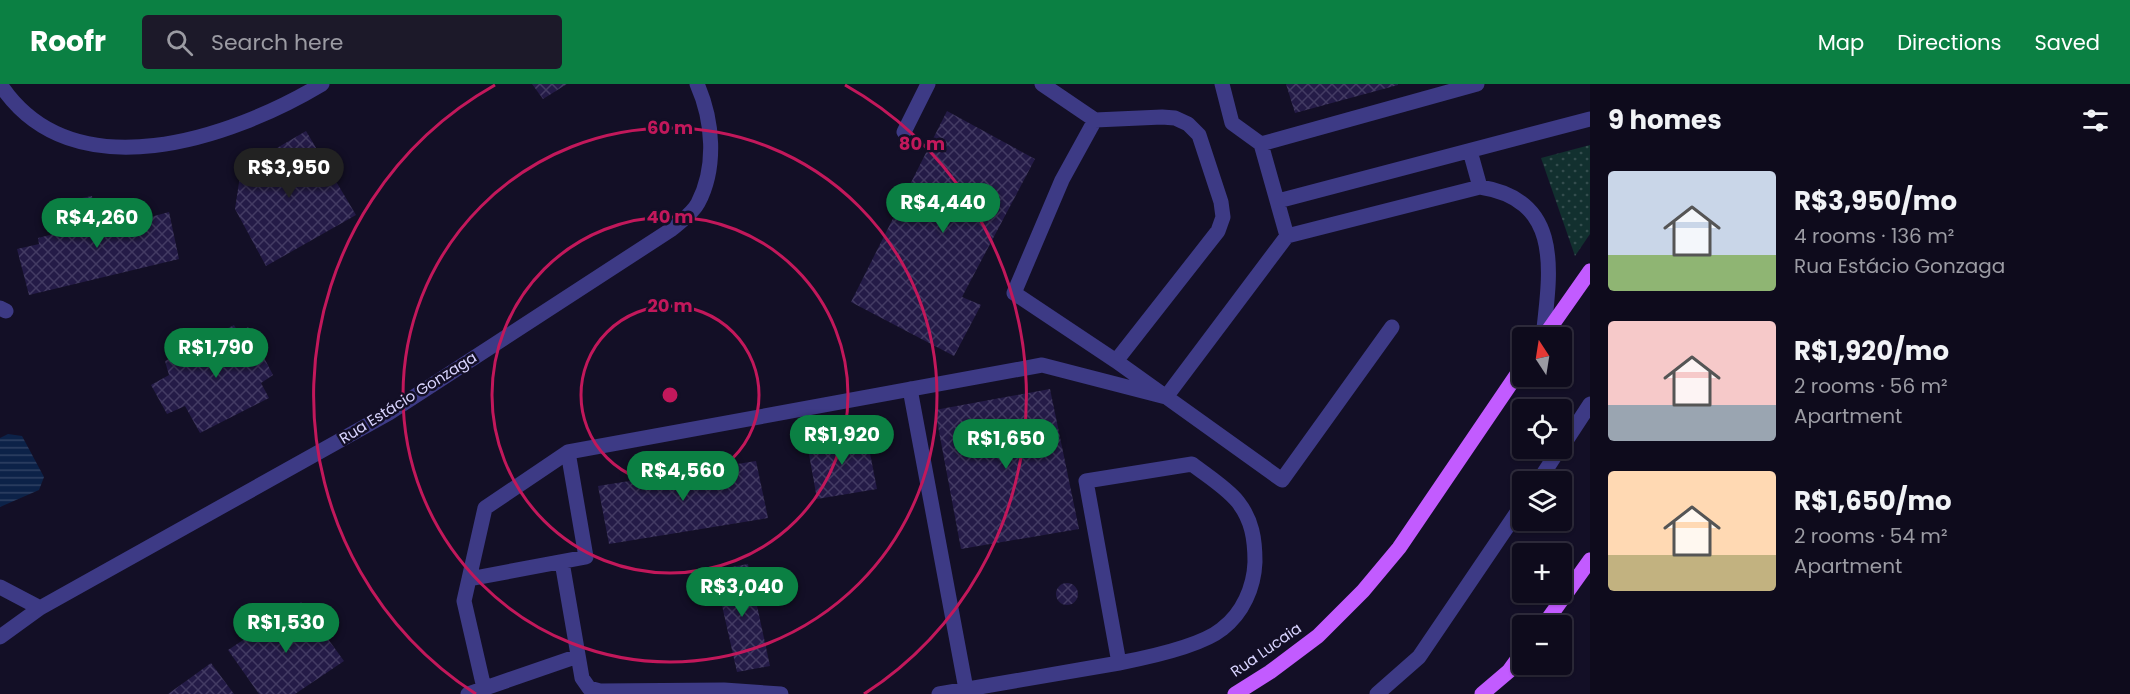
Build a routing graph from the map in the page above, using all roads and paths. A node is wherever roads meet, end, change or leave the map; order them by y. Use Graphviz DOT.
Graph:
graph roads {
  1 [pos="0,84"];
  2 [pos="322,84"];
  3 [pos="697,84"];
  4 [pos="928,84"];
  5 [pos="1042,84"];
  6 [pos="1222,84"];
  7 [pos="1477,84"];
  8 [pos="1590,118"];
  9 [pos="1095,120"];
  10 [pos="904,132"];
  11 [pos="1261,144"];
  12 [pos="1470,151"];
  13 [pos="1480,187"];
  14 [pos="1278,201"];
  15 [pos="1287,236"];
  16 [pos="1590,271"];
  17 [pos="1392,327"];
  18 [pos="1544,327"];
  19 [pos="1550,327"];
  20 [pos="1116,362"];
  21 [pos="1512,382"];
  22 [pos="910,389"];
  23 [pos="1166,397"];
  24 [pos="1590,404"];
  25 [pos="1572,431"];
  26 [pos="568,452"];
  27 [pos="1512,520"];
  28 [pos="1590,560"];
  29 [pos="562,562"];
  30 [pos="469,579"];
  31 [pos="0,587"];
  32 [pos="40,608"];
  33 [pos="1551,615"];
  34 [pos="0,638"];
  35 [pos="578,656"];
  36 [pos="1119,663"];
  37 [pos="1512,667"];
  38 [pos="484,688"];
  39 [pos="966,689"];
  40 [pos="468,694"];
  41 [pos="782,694"];
  42 [pos="939,694"];
  43 [pos="1235,694"];
  44 [pos="1377,694"];
  45 [pos="1482,694"];
  1 -- 2 [label="street"];
  3 -- 32 [label="street, Rua Estácio Gonzaga"];
  4 -- 10 [label="street"];
  5 -- 9 [label="street"];
  6 -- 11 [label="street"];
  7 -- 11 [label="street"];
  8 -- 12 [label="street"];
  9 -- 20 [label="street"];
  9 -- 20 [label="street"];
  11 -- 14 [label="street"];
  12 -- 13 [label="street"];
  12 -- 14 [label="street"];
  13 -- 15 [label="street"];
  13 -- 18 [label="street"];
  14 -- 15 [label="street"];
  15 -- 23 [label="street"];
  16 -- 19 [label="main road"];
  17 -- 23 [label="street"];
  20 -- 23 [label="street"];
  21 -- 43 [label="main road, Rua Lucaia"];
  22 -- 23 [label="street"];
  22 -- 26 [label="street"];
  22 -- 39 [label="street"];
  24 -- 25 [label="street"];
  26 -- 29 [label="street"];
  26 -- 30 [label="street"];
  27 -- 44 [label="street"];
  28 -- 33 [label="main road"];
  29 -- 30 [label="street"];
  29 -- 35 [label="street"];
  30 -- 38 [label="street"];
  31 -- 32 [label="street"];
  32 -- 34 [label="street, Rua Estácio Gonzaga"];
  35 -- 38 [label="street"];
  35 -- 41 [label="street"];
  36 -- 36 [label="street"];
  36 -- 39 [label="street"];
  37 -- 45 [label="main road"];
  38 -- 40 [label="street"];
  39 -- 42 [label="street"];
}
